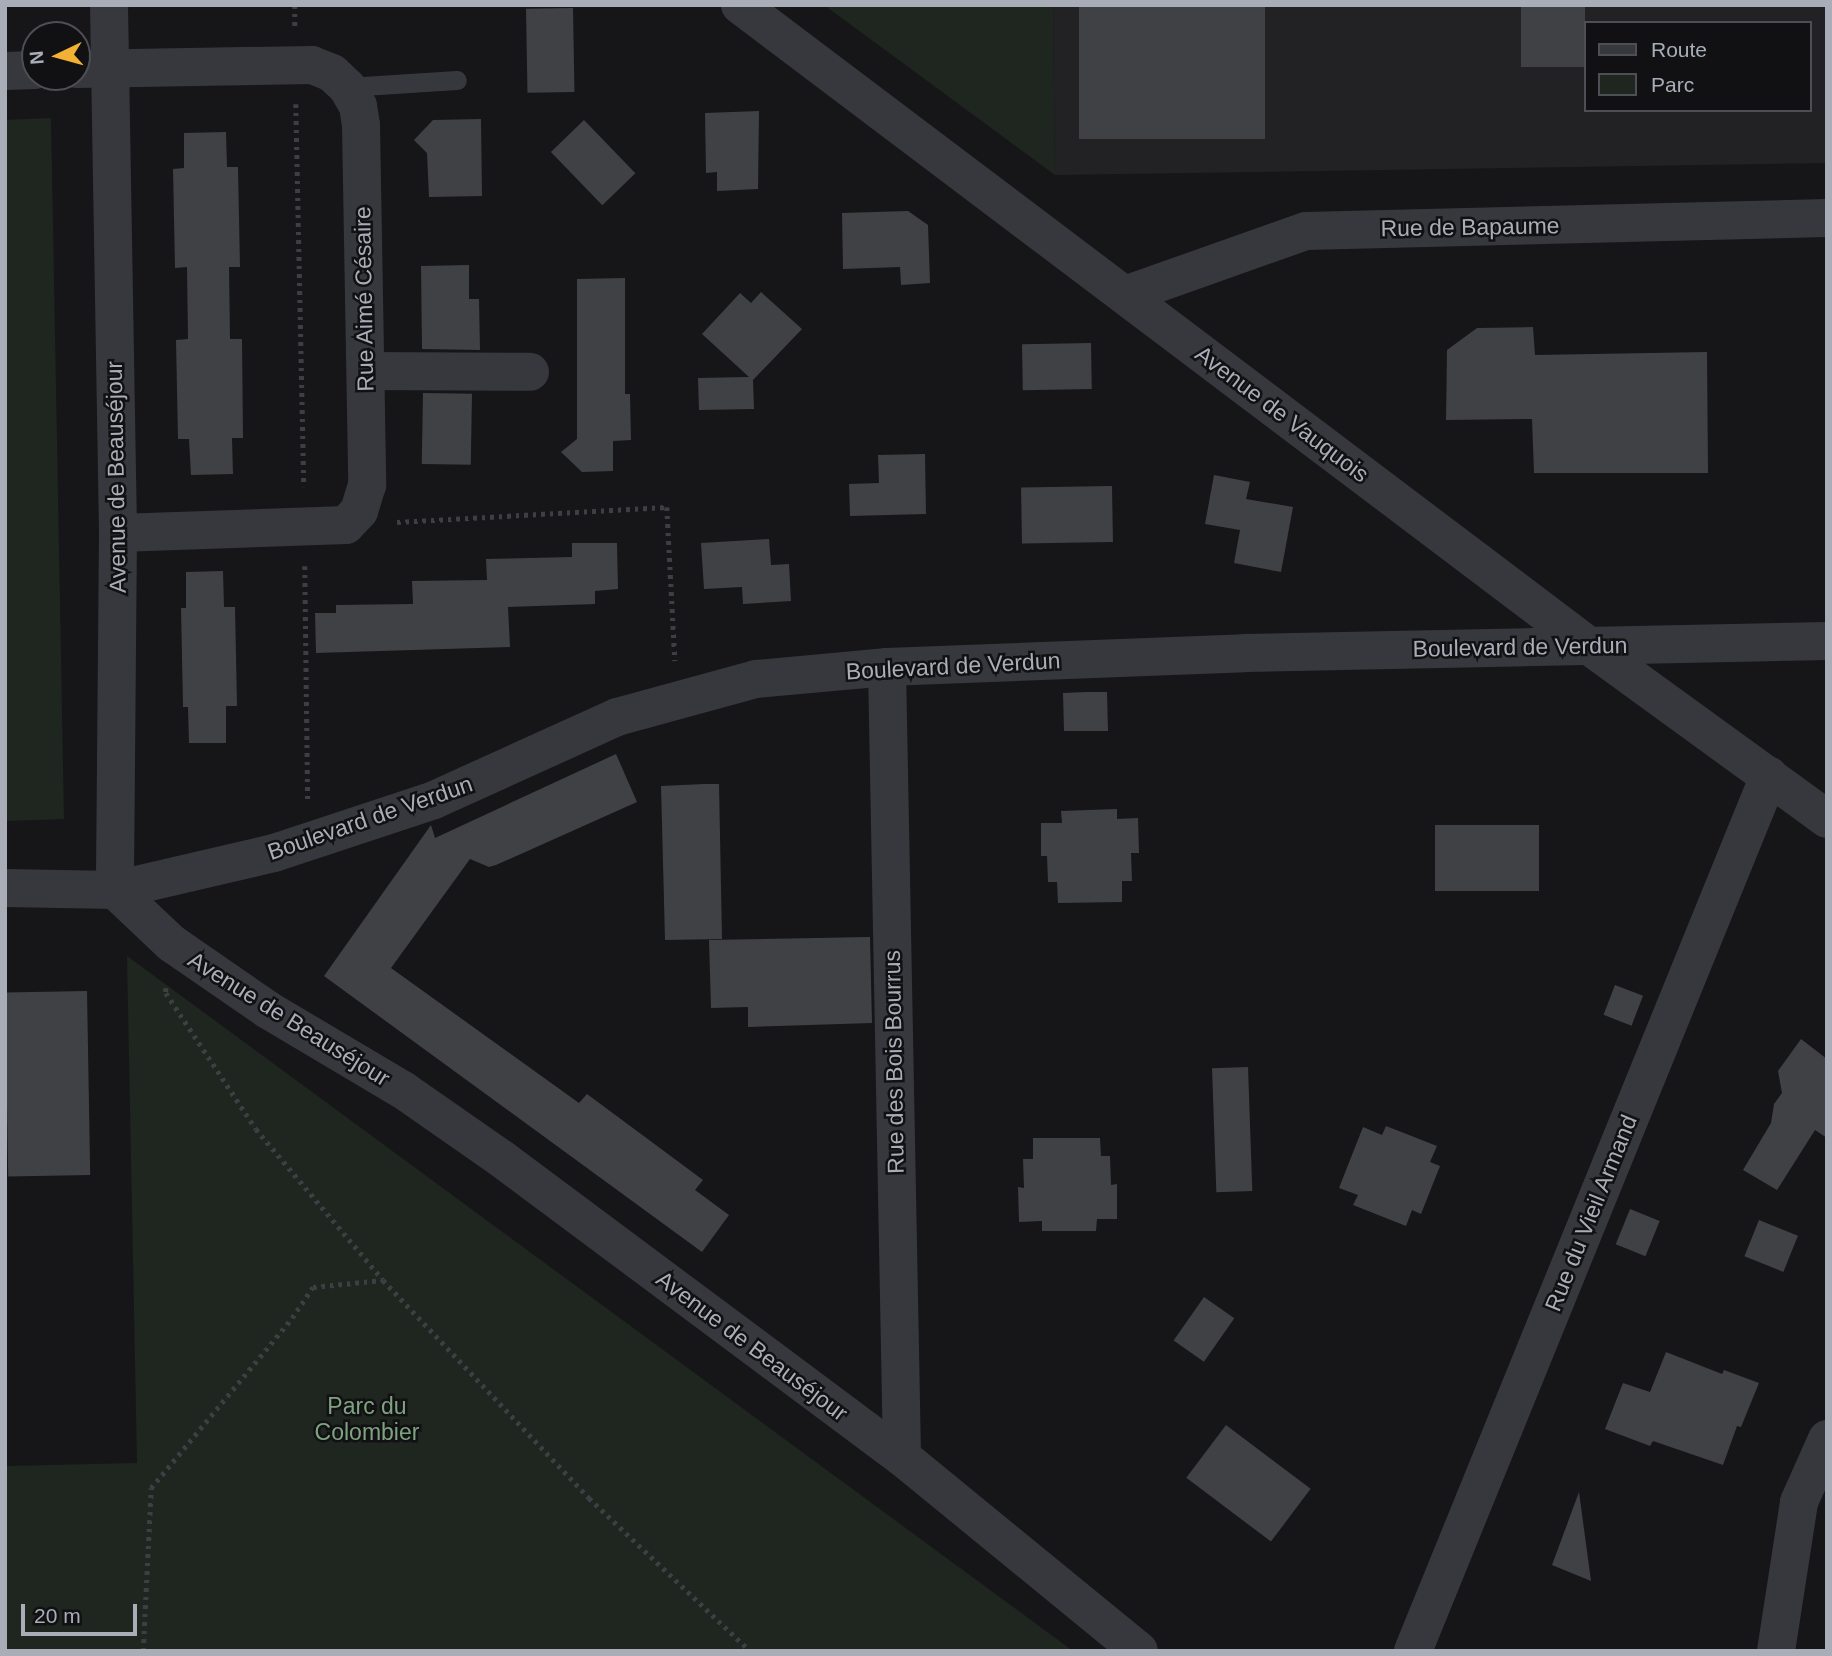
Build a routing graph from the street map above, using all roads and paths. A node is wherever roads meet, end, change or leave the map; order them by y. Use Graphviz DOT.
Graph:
graph roads {
  1 [pos="109,5"];
  2 [pos="295,5"];
  3 [pos="740,5"];
  4 [pos="296,65"];
  5 [pos="93,69"];
  6 [pos="457,80"];
  7 [pos="346,87"];
  8 [pos="1827,218"];
  9 [pos="1125,295"];
  10 [pos="366,371"];
  11 [pos="530,372"];
  12 [pos="346,525"];
  13 [pos="305,529"];
  14 [pos="118,533"];
  15 [pos="1827,641"];
  16 [pos="1588,646"];
  17 [pos="887,667"];
  18 [pos="677,701"];
  19 [pos="1769,776"];
  20 [pos="1827,820"];
  21 [pos="311,841"];
  22 [pos="5,888"];
  23 [pos="116,890"];
  24 [pos="171,943"];
  25 [pos="383,1280"];
  26 [pos="1827,1439"];
  27 [pos="902,1457"];
  28 [pos="143,1651"];
  29 [pos="750,1651"];
  30 [pos="1139,1651"];
  31 [pos="1413,1651"];
  32 [pos="1776,1651"];
  1 -- 5 [label="street, Avenue de Beauséjour"];
  2 -- 4 [label="path"];
  3 -- 9 [label="street, Avenue de Vauquois"];
  4 -- 5 [label="street"];
  4 -- 7 [label="street"];
  4 -- 13 [label="path"];
  5 -- 14 [label="street, Avenue de Beauséjour"];
  6 -- 7 [label="lane"];
  7 -- 10 [label="street, Rue Aimé Césaire"];
  8 -- 9 [label="street, Rue de Bapaume"];
  9 -- 16 [label="street, Avenue de Vauquois"];
  10 -- 11 [label="street"];
  10 -- 12 [label="street, Rue Aimé Césaire"];
  12 -- 13 [label="street"];
  12 -- 18 [label="path"];
  13 -- 14 [label="street"];
  13 -- 21 [label="path"];
  14 -- 23 [label="street, Avenue de Beauséjour"];
  15 -- 16 [label="street, Boulevard de Verdun"];
  16 -- 17 [label="street, Boulevard de Verdun"];
  16 -- 19 [label="street, Avenue de Vauquois"];
  17 -- 18 [label="street, Boulevard de Verdun"];
  17 -- 27 [label="street, Rue des Bois Bourrus"];
  18 -- 21 [label="street, Boulevard de Verdun"];
  19 -- 20 [label="street, Avenue de Vauquois"];
  19 -- 31 [label="street, Rue du Vieil Armand"];
  21 -- 23 [label="street, Boulevard de Verdun"];
  22 -- 23 [label="street, Boulevard de Verdun"];
  23 -- 24 [label="street, Avenue de Beauséjour"];
  24 -- 25 [label="path"];
  24 -- 27 [label="street, Avenue de Beauséjour"];
  25 -- 28 [label="path"];
  25 -- 29 [label="path"];
  26 -- 32 [label="street"];
  27 -- 30 [label="street, Avenue de Beauséjour"];
}
